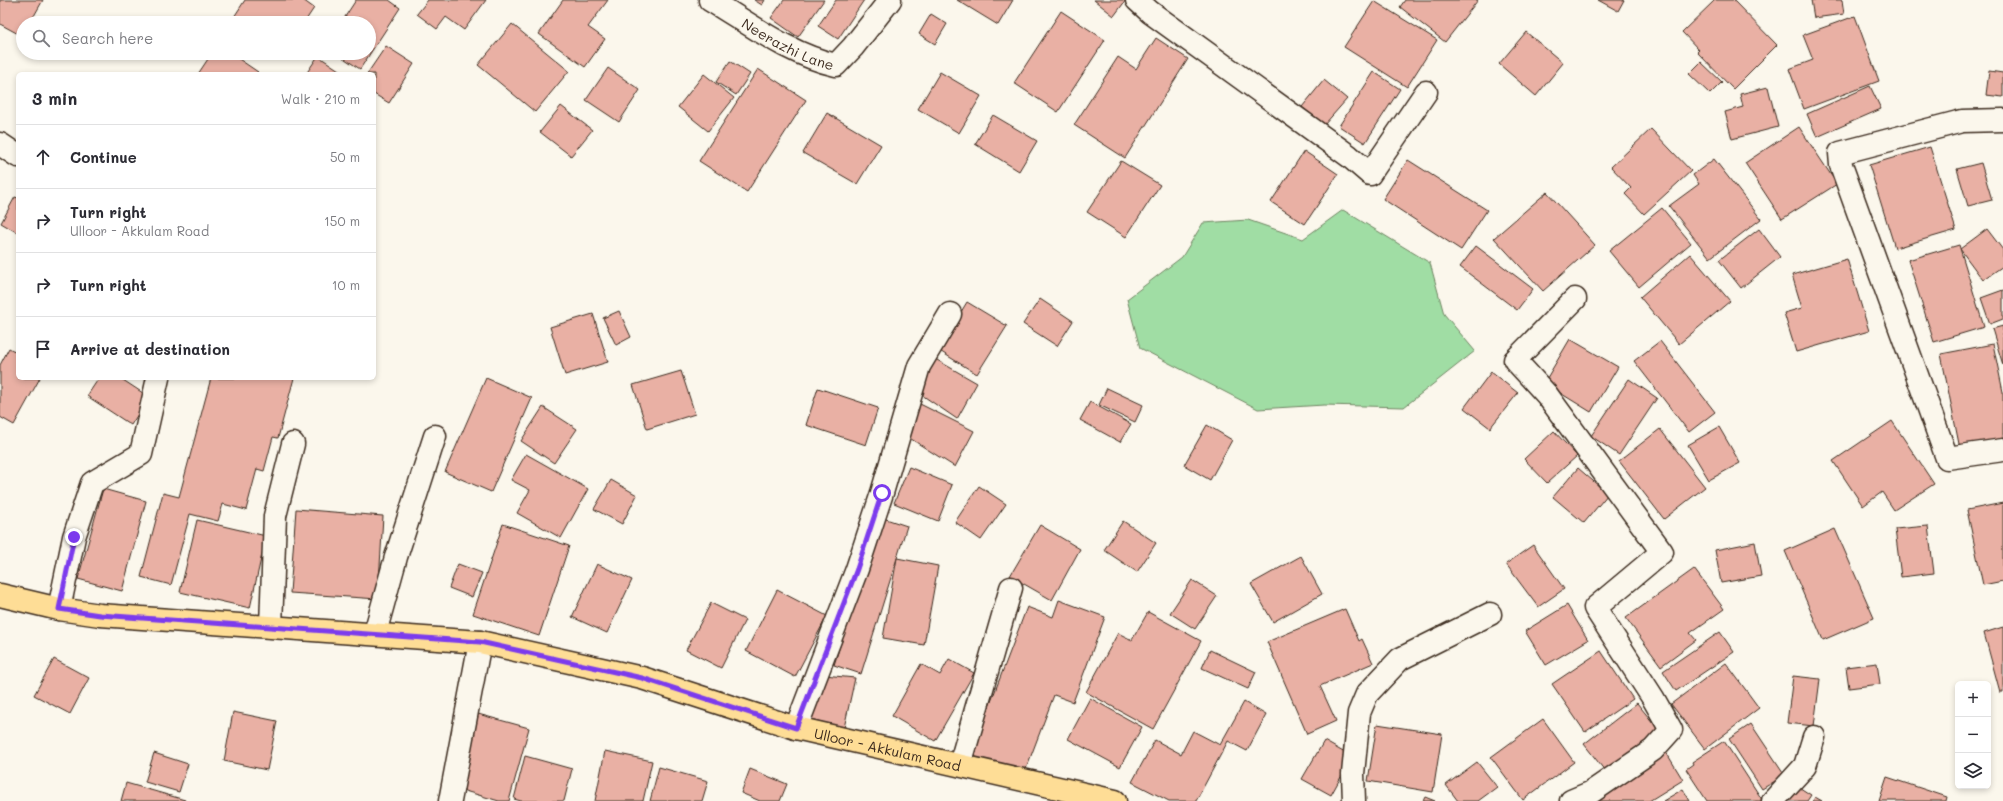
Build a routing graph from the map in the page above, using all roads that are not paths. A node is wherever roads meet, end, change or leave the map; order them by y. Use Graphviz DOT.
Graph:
graph roads {
  1 [pos="710,0"];
  2 [pos="890,0"];
  3 [pos="1137,0"];
  4 [pos="1426,92"];
  5 [pos="2003,120"];
  6 [pos="0,144"];
  7 [pos="16,155"];
  8 [pos="1575,299"];
  9 [pos="950,314"];
  10 [pos="158,380"];
  11 [pos="435,436"];
  12 [pos="293,444"];
  13 [pos="2003,450"];
  14 [pos="1012,588"];
  15 [pos="0,596"];
  16 [pos="59,609"];
  17 [pos="1490,614"];
  18 [pos="271,626"];
  19 [pos="375,633"];
  20 [pos="480,642"];
  21 [pos="796,728"];
  22 [pos="1814,737"];
  23 [pos="960,765"];
  24 [pos="1103,800"];
  25 [pos="450,801"];
  26 [pos="1354,801"];
  27 [pos="1571,801"];
  28 [pos="1773,801"];
  1 -- 2 [label="street, Neerazhi Lane"];
  3 -- 4 [label="street"];
  5 -- 13 [label="street"];
  6 -- 7 [label="street"];
  8 -- 27 [label="street"];
  9 -- 21 [label="street"];
  10 -- 16 [label="street"];
  11 -- 19 [label="street"];
  12 -- 18 [label="street"];
  14 -- 23 [label="street"];
  15 -- 16 [label="main road, Ulloor - Akkulam Road"];
  16 -- 18 [label="main road, Ulloor - Akkulam Road"];
  17 -- 26 [label="street"];
  18 -- 19 [label="main road, Ulloor - Akkulam Road"];
  19 -- 20 [label="main road, Ulloor - Akkulam Road"];
  20 -- 21 [label="main road, Ulloor - Akkulam Road"];
  20 -- 25 [label="street"];
  21 -- 23 [label="main road, Ulloor - Akkulam Road"];
  22 -- 28 [label="street"];
  23 -- 24 [label="main road, Ulloor - Akkulam Road"];
}
